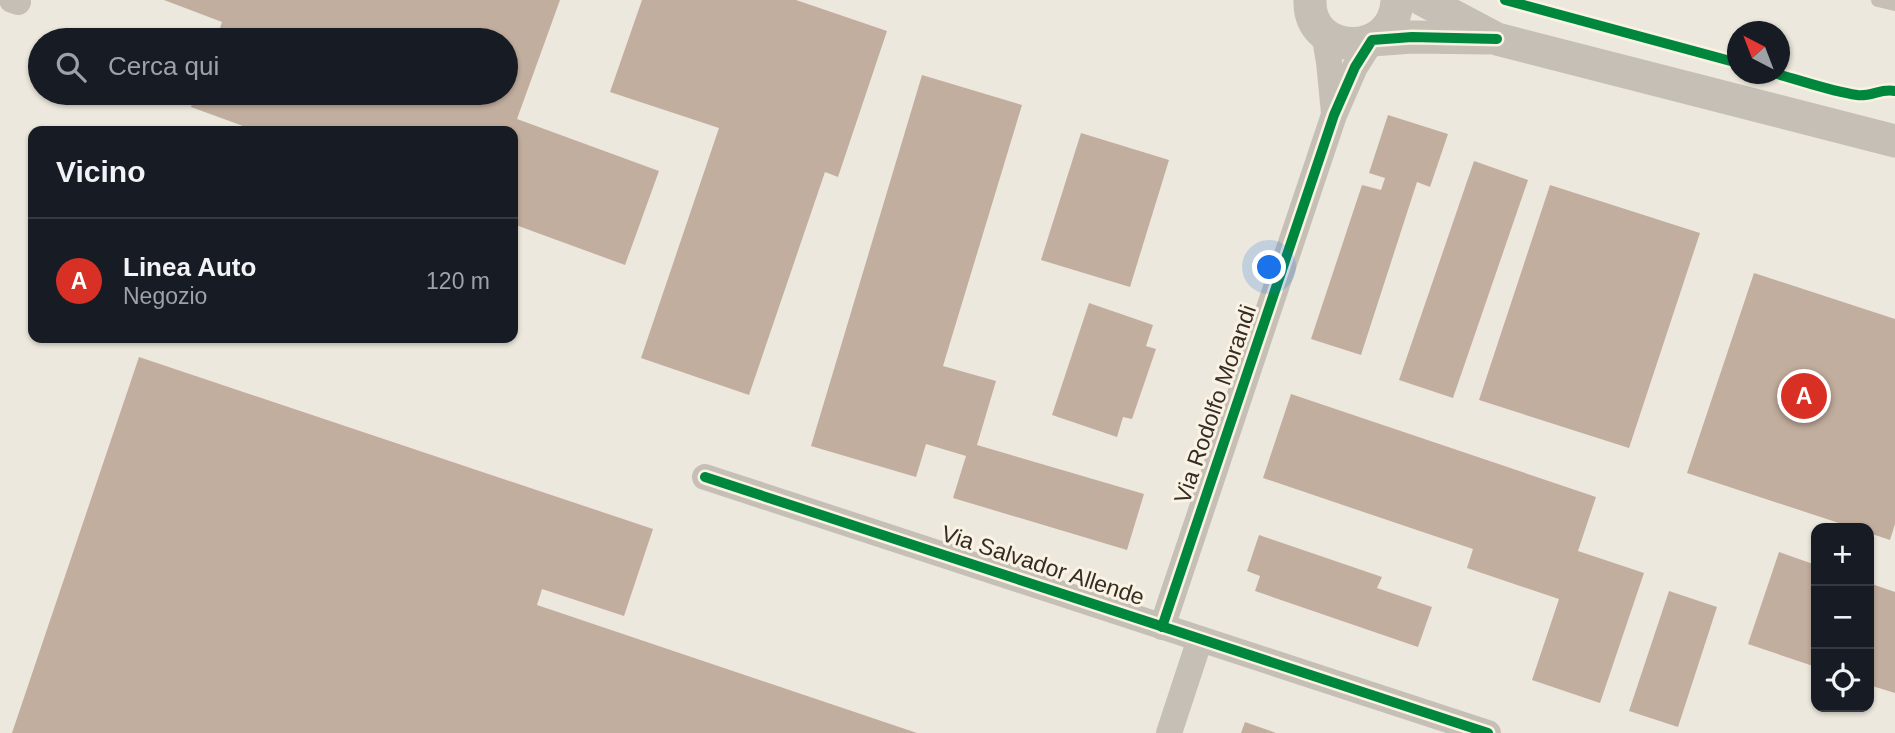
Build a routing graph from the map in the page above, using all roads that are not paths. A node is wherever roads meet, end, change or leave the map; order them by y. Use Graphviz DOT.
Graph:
graph roads {
  1 [pos="1287,0"];
  2 [pos="1397,0"];
  3 [pos="1423,0"];
  4 [pos="1878,0"];
  5 [pos="1895,4"];
  6 [pos="1316,18"];
  7 [pos="1497,39"];
  8 [pos="1372,40"];
  9 [pos="1334,115"];
  10 [pos="1895,141"];
  11 [pos="705,477"];
  12 [pos="1162,627"];
  13 [pos="1200,639"];
  14 [pos="1169,733"];
  15 [pos="1488,733"];
  1 -- 6 [label="street"];
  2 -- 8 [label="street"];
  3 -- 7 [label="street"];
  4 -- 5 [label="lane"];
  6 -- 8 [label="street"];
  6 -- 9 [label="street, Via Rodolfo Morandi"];
  7 -- 8 [label="street"];
  7 -- 10 [label="street"];
  8 -- 9 [label="street, Via Rodolfo Morandi"];
  9 -- 12 [label="street, Via Rodolfo Morandi"];
  11 -- 12 [label="street, Via Salvador Allende"];
  12 -- 13 [label="street, Via Salvador Allende"];
  13 -- 14 [label="street"];
  13 -- 15 [label="street, Via Salvador Allende"];
}
